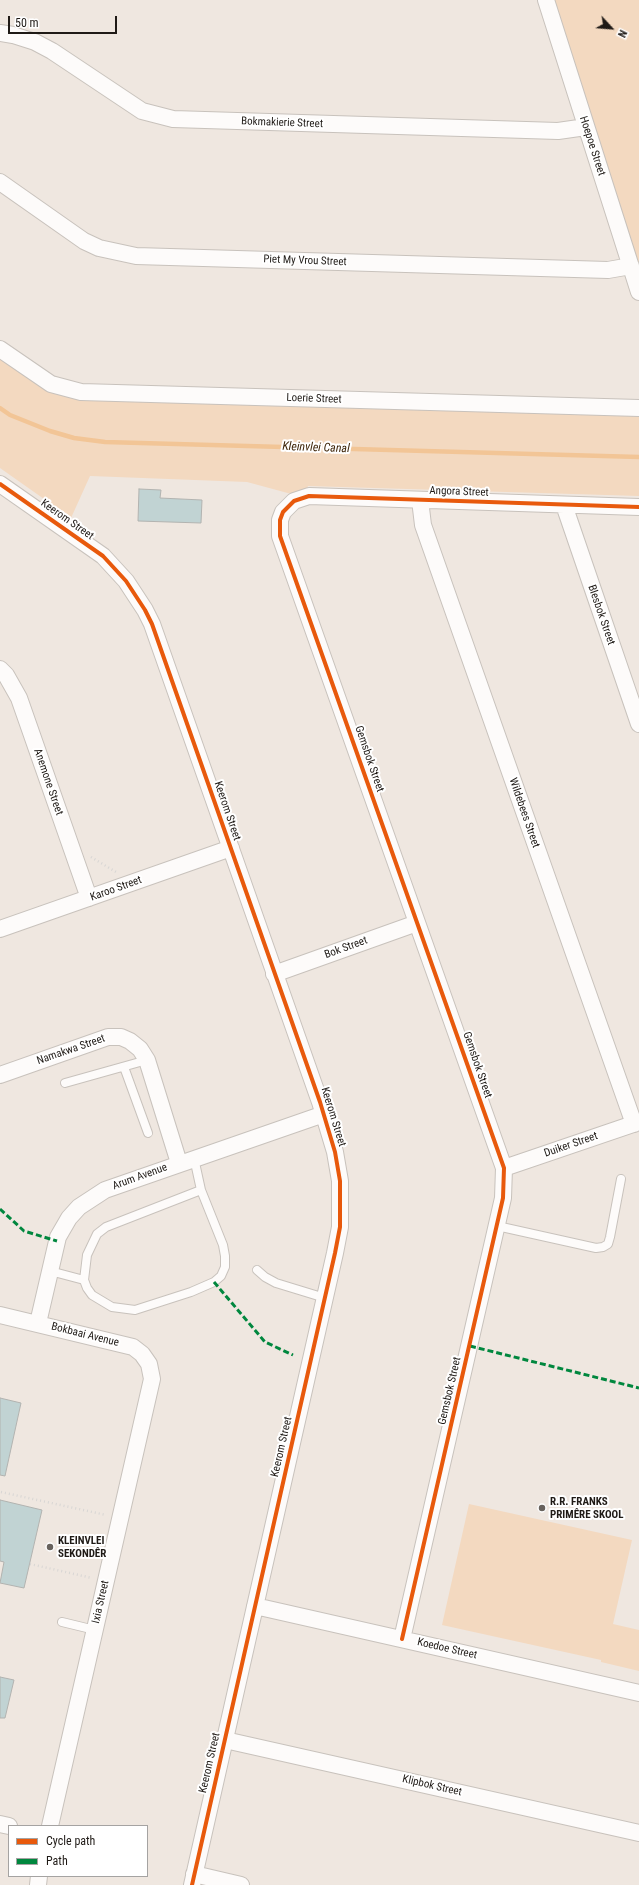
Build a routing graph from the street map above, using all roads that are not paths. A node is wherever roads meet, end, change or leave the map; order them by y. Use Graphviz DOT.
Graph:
graph roads {
  1 [pos="546,0"];
  2 [pos="0,33"];
  3 [pos="586,127"];
  4 [pos="0,182"];
  5 [pos="631,266"];
  6 [pos="639,292"];
  7 [pos="0,349"];
  8 [pos="639,408"];
  9 [pos="0,484"];
  10 [pos="420,500"];
  11 [pos="564,505"];
  12 [pos="639,507"];
  13 [pos="283,512"];
  14 [pos="0,669"];
  15 [pos="639,724"];
  16 [pos="231,848"];
  17 [pos="89,898"];
  18 [pos="417,923"];
  19 [pos="0,929"];
  20 [pos="274,974"];
  21 [pos="147,1060"];
  22 [pos="124,1067"];
  23 [pos="0,1075"];
  24 [pos="66,1083"];
  25 [pos="324,1114"];
  26 [pos="637,1123"];
  27 [pos="148,1133"];
  28 [pos="187,1160"];
  29 [pos="504,1168"];
  30 [pos="621,1178"];
  31 [pos="201,1190"];
  32 [pos="497,1226"];
  33 [pos="257,1270"];
  34 [pos="50,1271"];
  35 [pos="84,1280"];
  36 [pos="325,1298"];
  37 [pos="0,1315"];
  38 [pos="38,1323"];
  39 [pos="152,1379"];
  40 [pos="255,1606"];
  41 [pos="62,1622"];
  42 [pos="95,1630"];
  43 [pos="402,1639"];
  44 [pos="639,1692"];
  45 [pos="225,1740"];
  46 [pos="50,1825"];
  47 [pos="639,1833"];
  48 [pos="193,1880"];
  49 [pos="241,1885"];
  1 -- 3 [label="street, Hoepoe Street"];
  2 -- 3 [label="street, Bokmakierie Street"];
  3 -- 5 [label="street, Hoepoe Street"];
  4 -- 5 [label="street, Piet My Vrou Street"];
  5 -- 6 [label="street, Hoepoe Street"];
  7 -- 8 [label="street, Loerie Street"];
  9 -- 16 [label="street, Keerom Street"];
  10 -- 11 [label="street, Angora Street"];
  10 -- 13 [label="street, Angora Street"];
  10 -- 26 [label="street, Wildebees Street"];
  11 -- 12 [label="street, Angora Street"];
  11 -- 15 [label="street, Blesbok Street"];
  13 -- 18 [label="street, Gemsbok Street"];
  14 -- 17 [label="street, Anemone Street"];
  16 -- 17 [label="street, Karoo Street"];
  16 -- 20 [label="street, Keerom Street"];
  17 -- 19 [label="street, Karoo Street"];
  18 -- 20 [label="street, Bok Street"];
  18 -- 29 [label="street, Gemsbok Street"];
  20 -- 25 [label="street, Keerom Street"];
  21 -- 22 [label="lane"];
  21 -- 23 [label="street, Namakwa Street"];
  21 -- 28 [label="street, Namakwa Street"];
  22 -- 24 [label="lane"];
  22 -- 27 [label="lane"];
  25 -- 28 [label="street, Arum Avenue"];
  25 -- 36 [label="street, Keerom Street"];
  26 -- 29 [label="street, Duiker Street"];
  28 -- 31 [label="lane"];
  28 -- 34 [label="street, Arum Avenue"];
  29 -- 32 [label="street, Gemsbok Street"];
  30 -- 32 [label="lane"];
  31 -- 35 [label="lane"];
  31 -- 35 [label="lane"];
  32 -- 43 [label="street, Gemsbok Street"];
  33 -- 36 [label="lane"];
  34 -- 35 [label="lane"];
  34 -- 38 [label="street, Arum Avenue"];
  36 -- 40 [label="street, Keerom Street"];
  37 -- 38 [label="street, Bokbaai Avenue"];
  38 -- 39 [label="street, Bokbaai Avenue"];
  39 -- 42 [label="street, Ixia Street"];
  40 -- 43 [label="street, Koedoe Street"];
  40 -- 45 [label="street, Keerom Street"];
  41 -- 42 [label="lane"];
  42 -- 46 [label="street, Ixia Street"];
  43 -- 44 [label="street, Koedoe Street"];
  45 -- 47 [label="street, Klipbok Street"];
  45 -- 48 [label="street, Keerom Street"];
  48 -- 49 [label="street"];
}
